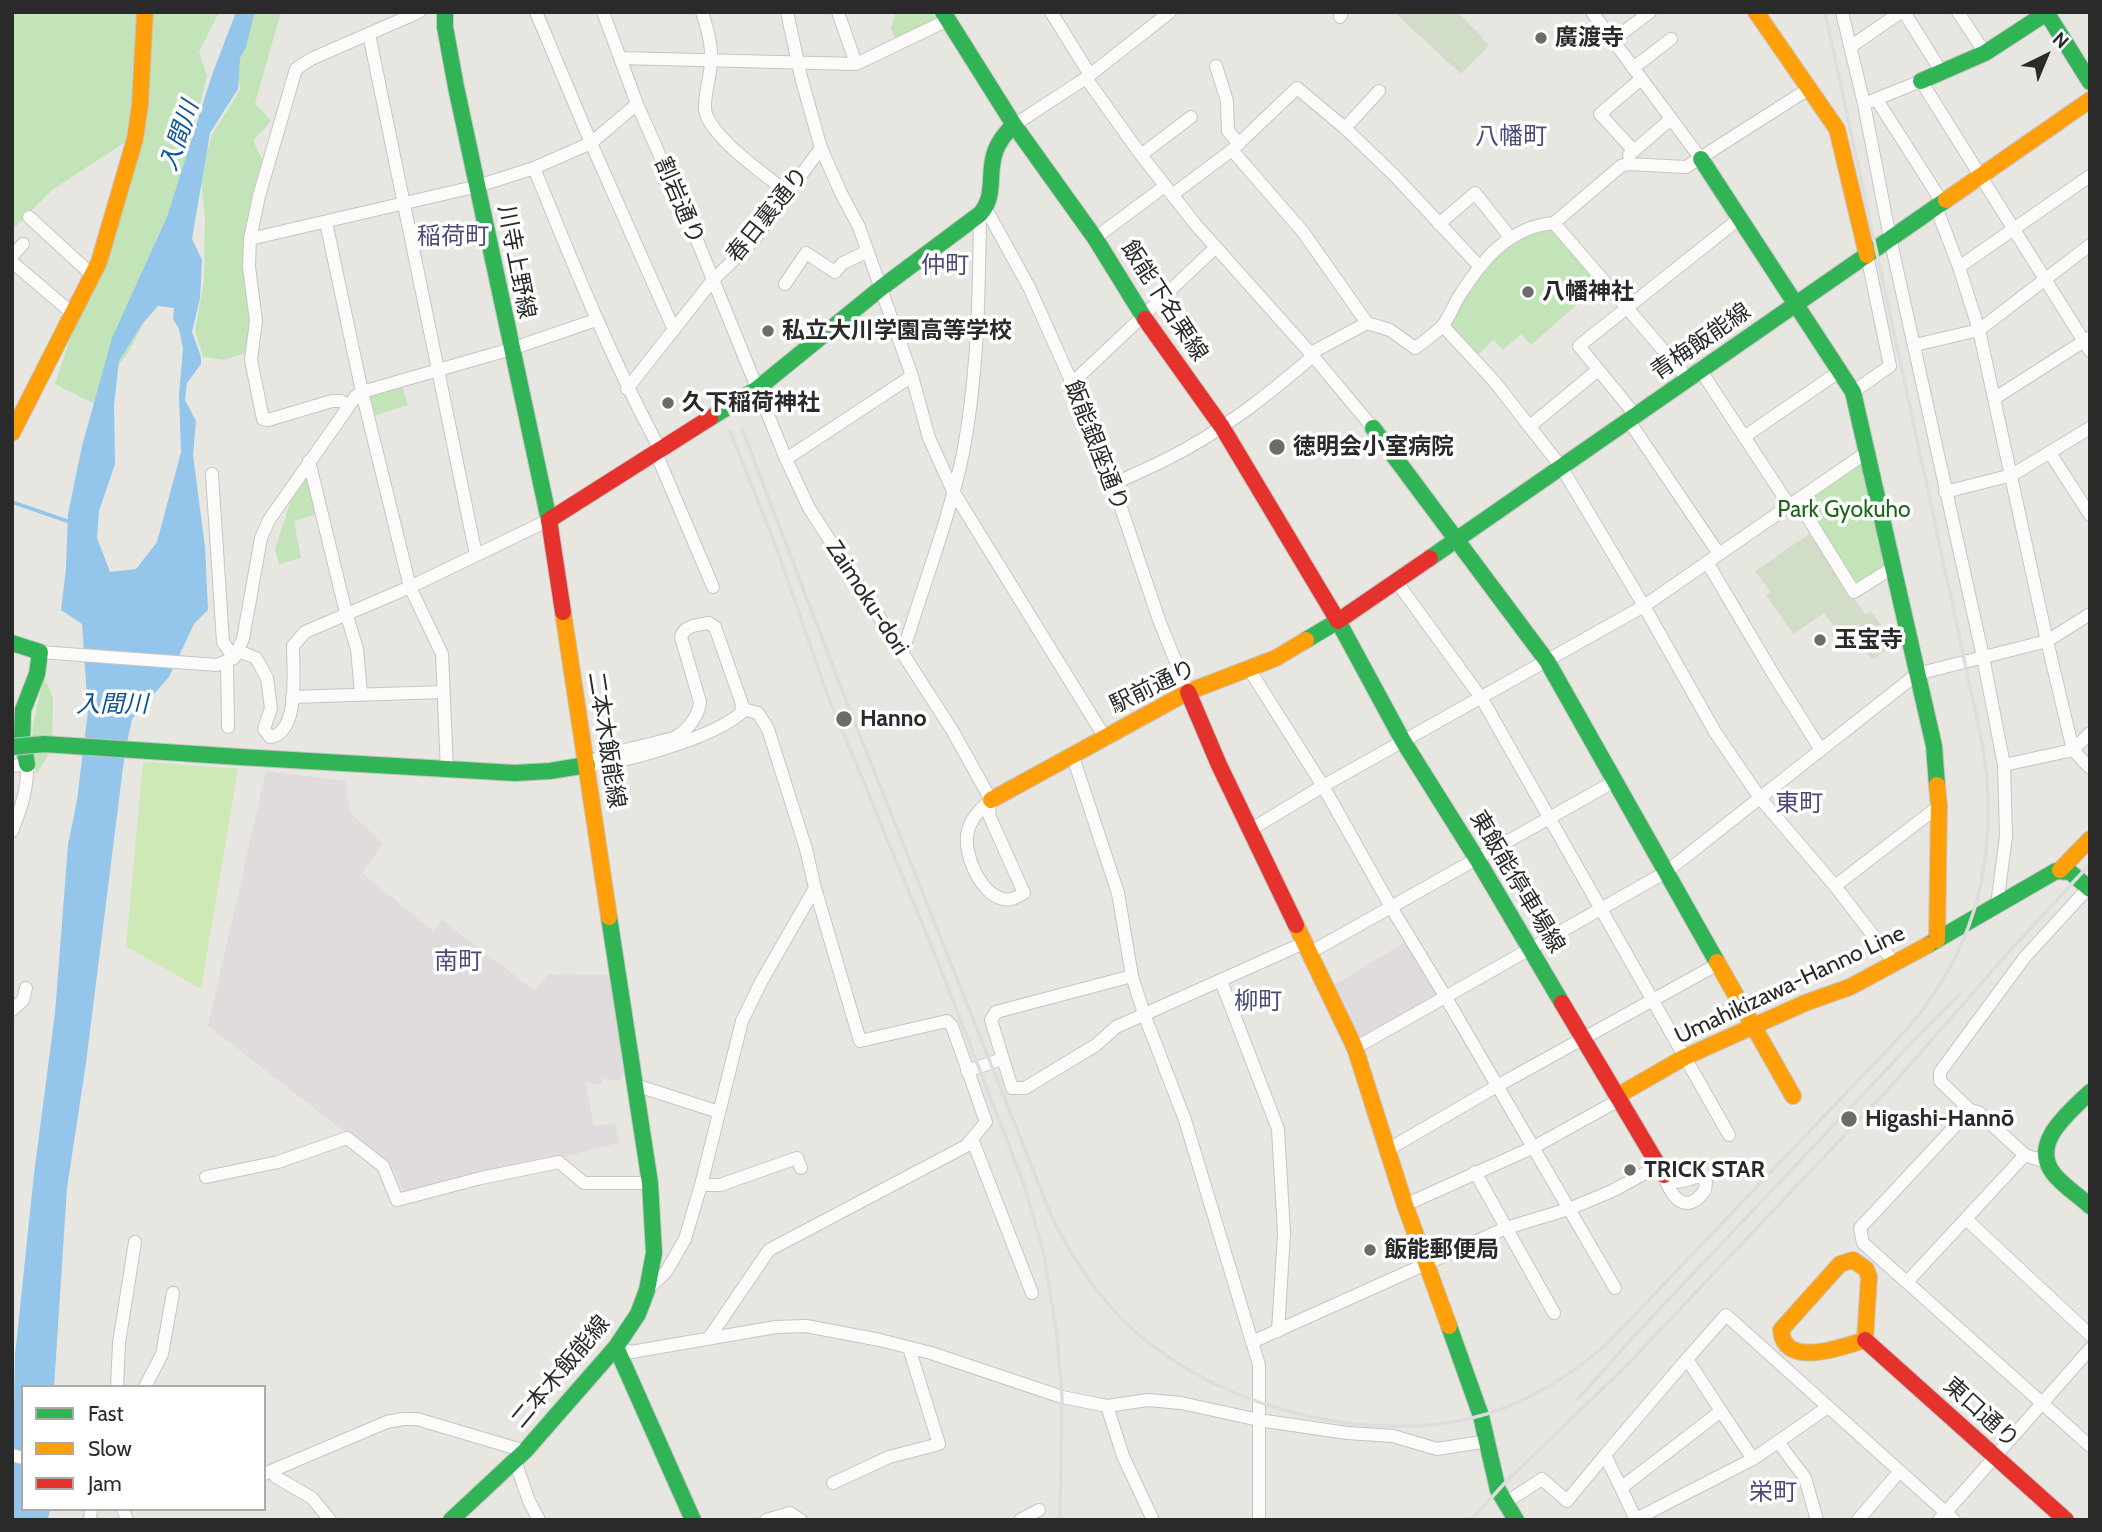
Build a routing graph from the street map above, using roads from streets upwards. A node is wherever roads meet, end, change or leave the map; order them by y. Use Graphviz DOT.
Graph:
graph roads {
  1 [pos="145,12"];
  2 [pos="419,12"];
  3 [pos="445,12"];
  4 [pos="536,12"];
  5 [pos="603,12"];
  6 [pos="702,12"];
  7 [pos="787,12"];
  8 [pos="838,12"];
  9 [pos="1051,12"];
  10 [pos="1171,12"];
  11 [pos="1592,12"];
  12 [pos="1650,12"];
  13 [pos="1756,12"];
  14 [pos="1842,12"];
  15 [pos="1903,12"];
  16 [pos="1958,12"];
  17 [pos="2047,13"];
  18 [pos="946,16"];
  19 [pos="369,33"];
  20 [pos="1671,39"];
  21 [pos="1613,40"];
  22 [pos="1850,47"];
  23 [pos="1985,53"];
  24 [pos="620,58"];
  25 [pos="711,60"];
  26 [pos="799,63"];
  27 [pos="856,64"];
  28 [pos="1216,66"];
  29 [pos="1633,68"];
  30 [pos="1941,71"];
  31 [pos="1088,76"];
  32 [pos="1642,79"];
  33 [pos="1921,81"];
  34 [pos="2090,82"];
  35 [pos="1810,88"];
  36 [pos="1379,91"];
  37 [pos="1877,100"];
  38 [pos="2090,100"];
  39 [pos="636,104"];
  40 [pos="1864,104"];
  41 [pos="1191,117"];
  42 [pos="1671,119"];
  43 [pos="1014,125"];
  44 [pos="1345,128"];
  45 [pos="591,143"];
  46 [pos="1235,147"];
  47 [pos="821,148"];
  48 [pos="1633,151"];
  49 [pos="1141,155"];
  50 [pos="1701,159"];
  51 [pos="1621,166"];
  52 [pos="534,168"];
  53 [pos="1982,176"];
  54 [pos="2090,176"];
  55 [pos="478,187"];
  56 [pos="1168,190"];
  57 [pos="788,193"];
  58 [pos="402,203"];
  59 [pos="1939,204"];
  60 [pos="983,211"];
  61 [pos="29,217"];
  62 [pos="1740,219"];
  63 [pos="326,222"];
  64 [pos="1554,223"];
  65 [pos="1439,224"];
  66 [pos="2014,228"];
  67 [pos="1510,237"];
  68 [pos="1095,238"];
  69 [pos="250,239"];
  70 [pos="1890,239"];
  71 [pos="23,244"];
  72 [pos="2090,245"];
  73 [pos="1215,248"];
  74 [pos="868,251"];
  75 [pos="1867,255"];
  76 [pos="12,256"];
  77 [pos="12,262"];
  78 [pos="1480,267"];
  79 [pos="1959,267"];
  80 [pos="92,275"];
  81 [pos="2046,280"];
  82 [pos="712,281"];
  83 [pos="785,284"];
  84 [pos="881,288"];
  85 [pos="1796,303"];
  86 [pos="1627,307"];
  87 [pos="72,313"];
  88 [pos="1143,316"];
  89 [pos="596,320"];
  90 [pos="1367,323"];
  91 [pos="1443,326"];
  92 [pos="674,330"];
  93 [pos="1979,330"];
  94 [pos="2088,343"];
  95 [pos="1914,345"];
  96 [pos="511,349"];
  97 [pos="1312,355"];
  98 [pos="436,369"];
  99 [pos="1598,370"];
  100 [pos="1840,371"];
  101 [pos="1695,375"];
  102 [pos="912,376"];
  103 [pos="1072,383"];
  104 [pos="757,388"];
  105 [pos="627,389"];
  106 [pos="362,391"];
  107 [pos="1853,392"];
  108 [pos="1995,398"];
  109 [pos="347,405"];
  110 [pos="1632,419"];
  111 [pos="1530,426"];
  112 [pos="1222,427"];
  113 [pos="2090,428"];
  114 [pos="1373,429"];
  115 [pos="12,433"];
  116 [pos="1744,437"];
  117 [pos="659,452"];
  118 [pos="1867,452"];
  119 [pos="2050,453"];
  120 [pos="786,459"];
  121 [pos="309,461"];
  122 [pos="1562,468"];
  123 [pos="212,474"];
  124 [pos="2012,475"];
  125 [pos="1112,484"];
  126 [pos="953,491"];
  127 [pos="1945,492"];
  128 [pos="1793,502"];
  129 [pos="2090,514"];
  130 [pos="548,520"];
  131 [pos="1457,539"];
  132 [pos="1719,554"];
  133 [pos="476,555"];
  134 [pos="1707,562"];
  135 [pos="1894,567"];
  136 [pos="1396,582"];
  137 [pos="410,587"];
  138 [pos="713,587"];
  139 [pos="1644,606"];
  140 [pos="346,613"];
  141 [pos="2090,614"];
  142 [pos="1338,621"];
  143 [pos="2047,641"];
  144 [pos="12,643"];
  145 [pos="40,652"];
  146 [pos="903,652"];
  147 [pos="1983,657"];
  148 [pos="229,659"];
  149 [pos="1547,661"];
  150 [pos="1249,669"];
  151 [pos="1917,674"];
  152 [pos="443,692"];
  153 [pos="1188,692"];
  154 [pos="361,693"];
  155 [pos="292,697"];
  156 [pos="1482,699"];
  157 [pos="743,709"];
  158 [pos="228,727"];
  159 [pos="17,731"];
  160 [pos="2090,733"];
  161 [pos="1104,736"];
  162 [pos="1403,741"];
  163 [pos="12,747"];
  164 [pos="1821,750"];
  165 [pos="2073,750"];
  166 [pos="1072,754"];
  167 [pos="20,765"];
  168 [pos="587,765"];
  169 [pos="2004,765"];
  170 [pos="2090,768"];
  171 [pos="447,770"];
  172 [pos="1615,781"];
  173 [pos="1324,786"];
  174 [pos="19,798"];
  175 [pos="1760,798"];
  176 [pos="991,800"];
  177 [pos="1939,806"];
  178 [pos="1549,818"];
  179 [pos="1250,830"];
  180 [pos="12,831"];
  181 [pos="2090,839"];
  182 [pos="1477,859"];
  183 [pos="2060,870"];
  184 [pos="1666,872"];
  185 [pos="1835,886"];
  186 [pos="2089,887"];
  187 [pos="815,888"];
  188 [pos="1997,905"];
  189 [pos="1391,907"];
  190 [pos="1600,909"];
  191 [pos="1937,940"];
  192 [pos="1308,947"];
  193 [pos="1531,948"];
  194 [pos="1718,964"];
  195 [pos="1895,964"];
  196 [pos="1132,976"];
  197 [pos="1221,981"];
  198 [pos="26,988"];
  199 [pos="1445,996"];
  200 [pos="1652,1001"];
  201 [pos="12,1010"];
  202 [pos="1144,1014"];
  203 [pos="1753,1027"];
  204 [pos="1583,1038"];
  205 [pos="1355,1048"];
  206 [pos="1685,1058"];
  207 [pos="1002,1059"];
  208 [pos="967,1072"];
  209 [pos="635,1085"];
  210 [pos="1497,1086"];
  211 [pos="2090,1092"];
  212 [pos="1793,1096"];
  213 [pos="1618,1098"];
  214 [pos="1970,1110"];
  215 [pos="719,1111"];
  216 [pos="1729,1135"];
  217 [pos="972,1139"];
  218 [pos="1534,1147"];
  219 [pos="1389,1149"];
  220 [pos="2025,1155"];
  221 [pos="2046,1162"];
  222 [pos="801,1168"];
  223 [pos="1661,1170"];
  224 [pos="1475,1172"];
  225 [pos="206,1177"];
  226 [pos="650,1183"];
  227 [pos="701,1185"];
  228 [pos="2087,1199"];
  229 [pos="1405,1205"];
  230 [pos="1569,1209"];
  231 [pos="1966,1219"];
  232 [pos="1506,1228"];
  233 [pos="135,1242"];
  234 [pos="1863,1243"];
  235 [pos="1853,1260"];
  236 [pos="1426,1264"];
  237 [pos="1907,1282"];
  238 [pos="1615,1288"];
  239 [pos="647,1290"];
  240 [pos="173,1293"];
  241 [pos="1032,1293"];
  242 [pos="1554,1312"];
  243 [pos="1278,1331"];
  244 [pos="2090,1335"];
  245 [pos="709,1338"];
  246 [pos="1865,1340"];
  247 [pos="1252,1342"];
  248 [pos="616,1347"];
  249 [pos="909,1348"];
  250 [pos="2090,1349"];
  251 [pos="1796,1352"];
  252 [pos="1687,1359"];
  253 [pos="1785,1368"];
  254 [pos="117,1385"];
  255 [pos="146,1385"];
  256 [pos="2043,1404"];
  257 [pos="1107,1406"];
  258 [pos="1828,1407"];
  259 [pos="1721,1410"];
  260 [pos="1259,1420"];
  261 [pos="1488,1441"];
  262 [pos="1778,1442"];
  263 [pos="2090,1446"];
  264 [pos="1605,1455"];
  265 [pos="520,1456"];
  266 [pos="1996,1457"];
  267 [pos="1753,1459"];
  268 [pos="1900,1471"];
  269 [pos="268,1472"];
  270 [pos="832,1483"];
  271 [pos="1621,1488"];
  272 [pos="1505,1503"];
  273 [pos="1039,1510"];
  274 [pos="1946,1517"];
  275 [pos="1636,1519"];
  276 [pos="330,1520"];
  277 [pos="451,1520"];
  278 [pos="539,1520"];
  279 [pos="693,1520"];
  280 [pos="766,1520"];
  281 [pos="801,1520"];
  282 [pos="1020,1520"];
  283 [pos="1153,1520"];
  284 [pos="1259,1520"];
  285 [pos="1516,1520"];
  286 [pos="1817,1520"];
  287 [pos="1858,1520"];
  288 [pos="2066,1520"];
  1 -- 80 [label="street"];
  2 -- 19 [label="street"];
  3 -- 55 [label="street, 川寺上野線"];
  4 -- 45 [label="street"];
  5 -- 24 [label="street, 割岩通り"];
  6 -- 25 [label="street"];
  7 -- 26 [label="street"];
  8 -- 27 [label="street"];
  9 -- 31 [label="street"];
  10 -- 31 [label="street"];
  11 -- 21 [label="street"];
  12 -- 21 [label="street"];
  13 -- 35 [label="street"];
  14 -- 22 [label="street"];
  15 -- 22 [label="street"];
  15 -- 30 [label="street"];
  16 -- 23 [label="street"];
  17 -- 23 [label="street"];
  17 -- 34 [label="street"];
  18 -- 27 [label="street"];
  18 -- 43 [label="street, 飯能下名栗線"];
  19 -- 58 [label="street"];
  19 -- 69 [label="street"];
  20 -- 29 [label="street"];
  21 -- 29 [label="street"];
  22 -- 40 [label="street"];
  23 -- 30 [label="street"];
  24 -- 25 [label="street"];
  24 -- 39 [label="street, 割岩通り"];
  25 -- 26 [label="street"];
  25 -- 57 [label="street"];
  26 -- 27 [label="street"];
  26 -- 47 [label="street"];
  28 -- 46 [label="street"];
  29 -- 32 [label="street"];
  30 -- 33 [label="street"];
  31 -- 43 [label="street"];
  31 -- 49 [label="street"];
  32 -- 42 [label="street"];
  32 -- 48 [label="street"];
  33 -- 37 [label="street"];
  33 -- 53 [label="street"];
  35 -- 50 [label="street"];
  35 -- 75 [label="street"];
  36 -- 44 [label="street"];
  37 -- 40 [label="street"];
  37 -- 59 [label="street"];
  38 -- 53 [label="street, 青梅飯能線"];
  39 -- 45 [label="street"];
  39 -- 82 [label="street, 割岩通り"];
  40 -- 70 [label="street"];
  41 -- 49 [label="street"];
  42 -- 48 [label="street"];
  42 -- 50 [label="street"];
  43 -- 60 [label="street"];
  43 -- 68 [label="street, 飯能下名栗線"];
  44 -- 46 [label="street"];
  44 -- 65 [label="street"];
  45 -- 52 [label="street"];
  45 -- 92 [label="street"];
  46 -- 56 [label="street"];
  46 -- 90 [label="street"];
  47 -- 57 [label="street, 春日裏通り"];
  47 -- 74 [label="street"];
  48 -- 51 [label="street"];
  49 -- 56 [label="street"];
  50 -- 51 [label="street"];
  50 -- 62 [label="street"];
  51 -- 64 [label="street"];
  52 -- 55 [label="street"];
  52 -- 89 [label="street"];
  53 -- 59 [label="street, 青梅飯能線"];
  53 -- 66 [label="street"];
  54 -- 66 [label="street"];
  55 -- 58 [label="street"];
  55 -- 96 [label="street, 川寺上野線"];
  56 -- 68 [label="street"];
  56 -- 73 [label="street"];
  57 -- 82 [label="street, 春日裏通り"];
  58 -- 63 [label="street"];
  58 -- 98 [label="street"];
  59 -- 70 [label="street, 青梅飯能線"];
  59 -- 79 [label="street"];
  60 -- 84 [label="street"];
  60 -- 103 [label="street, 飯能銀座通り"];
  60 -- 126 [label="street"];
  61 -- 80 [label="street"];
  62 -- 85 [label="street"];
  62 -- 86 [label="street"];
  63 -- 69 [label="street"];
  63 -- 106 [label="street"];
  64 -- 67 [label="street"];
  64 -- 86 [label="street"];
  65 -- 67 [label="street"];
  65 -- 78 [label="street"];
  66 -- 79 [label="street"];
  66 -- 81 [label="street"];
  67 -- 78 [label="street"];
  68 -- 88 [label="street, 飯能下名栗線"];
  69 -- 109 [label="street"];
  70 -- 75 [label="street, 青梅飯能線"];
  70 -- 95 [label="street"];
  71 -- 76 [label="street"];
  72 -- 81 [label="street"];
  73 -- 88 [label="street"];
  73 -- 97 [label="street"];
  74 -- 83 [label="street"];
  74 -- 84 [label="street"];
  75 -- 85 [label="street, 青梅飯能線"];
  75 -- 107 [label="street"];
  77 -- 87 [label="street"];
  78 -- 91 [label="street"];
  79 -- 93 [label="street"];
  80 -- 87 [label="street"];
  81 -- 93 [label="street"];
  81 -- 94 [label="street"];
  82 -- 92 [label="street, 春日裏通り"];
  82 -- 104 [label="street, 割岩通り"];
  84 -- 102 [label="street"];
  84 -- 104 [label="street"];
  85 -- 100 [label="street"];
  85 -- 101 [label="street, 青梅飯能線"];
  86 -- 99 [label="street"];
  86 -- 101 [label="street"];
  87 -- 115 [label="street"];
  88 -- 103 [label="street"];
  88 -- 112 [label="street, 飯能下名栗線"];
  89 -- 96 [label="street"];
  89 -- 105 [label="street"];
  90 -- 91 [label="street"];
  90 -- 97 [label="street"];
  91 -- 111 [label="street"];
  92 -- 105 [label="street, 春日裏通り"];
  93 -- 95 [label="street"];
  93 -- 108 [label="street"];
  94 -- 108 [label="street"];
  95 -- 127 [label="street"];
  96 -- 98 [label="street"];
  96 -- 130 [label="street, 川寺上野線"];
  97 -- 112 [label="street"];
  97 -- 114 [label="street"];
  98 -- 106 [label="street"];
  98 -- 133 [label="street"];
  99 -- 110 [label="street"];
  99 -- 111 [label="street"];
  100 -- 107 [label="street"];
  100 -- 116 [label="street"];
  101 -- 110 [label="street, 青梅飯能線"];
  101 -- 116 [label="street"];
  102 -- 120 [label="street"];
  102 -- 126 [label="street"];
  103 -- 125 [label="street, 飯能銀座通り"];
  104 -- 117 [label="street"];
  104 -- 120 [label="street, Zaimoku-dori"];
  105 -- 117 [label="street"];
  106 -- 109 [label="street"];
  106 -- 137 [label="street"];
  107 -- 118 [label="street"];
  108 -- 124 [label="street"];
  109 -- 121 [label="street"];
  110 -- 122 [label="street, 青梅飯能線"];
  110 -- 132 [label="street"];
  111 -- 122 [label="street"];
  112 -- 125 [label="street"];
  112 -- 142 [label="street, 飯能下名栗線"];
  113 -- 119 [label="street"];
  114 -- 131 [label="street"];
  116 -- 128 [label="street"];
  117 -- 130 [label="street"];
  117 -- 138 [label="street"];
  118 -- 128 [label="street"];
  118 -- 135 [label="street"];
  119 -- 124 [label="street"];
  119 -- 129 [label="street"];
  120 -- 146 [label="street, Zaimoku-dori"];
  121 -- 140 [label="street"];
  121 -- 148 [label="street"];
  122 -- 131 [label="street, 青梅飯能線"];
  122 -- 139 [label="street"];
  123 -- 148 [label="street"];
  124 -- 127 [label="street"];
  124 -- 143 [label="street"];
  125 -- 153 [label="street, 飯能銀座通り"];
  126 -- 146 [label="street"];
  126 -- 161 [label="street"];
  127 -- 147 [label="street"];
  128 -- 132 [label="street"];
  128 -- 135 [label="street"];
  130 -- 133 [label="street"];
  130 -- 168 [label="street, 二本木飯能線"];
  131 -- 136 [label="street, 青梅飯能線"];
  131 -- 149 [label="street"];
  132 -- 134 [label="street"];
  133 -- 137 [label="street"];
  134 -- 139 [label="street"];
  134 -- 164 [label="street"];
  135 -- 151 [label="street"];
  136 -- 142 [label="street, 青梅飯能線"];
  136 -- 156 [label="street"];
  137 -- 140 [label="street"];
  137 -- 152 [label="street"];
  139 -- 149 [label="street"];
  139 -- 175 [label="street"];
  140 -- 154 [label="street"];
  140 -- 155 [label="street"];
  141 -- 143 [label="street"];
  142 -- 150 [label="street, 駅前通り"];
  142 -- 162 [label="street, 東飯能停車場線"];
  143 -- 147 [label="street"];
  143 -- 165 [label="street"];
  144 -- 145 [label="street"];
  145 -- 148 [label="street"];
  145 -- 159 [label="street"];
  146 -- 176 [label="street, Zaimoku-dori"];
  147 -- 151 [label="street"];
  147 -- 169 [label="street"];
  148 -- 155 [label="street"];
  148 -- 158 [label="street"];
  149 -- 156 [label="street"];
  149 -- 172 [label="street"];
  150 -- 153 [label="street, 駅前通り"];
  150 -- 173 [label="street"];
  151 -- 164 [label="street"];
  151 -- 177 [label="street"];
  152 -- 154 [label="street"];
  152 -- 171 [label="street"];
  153 -- 161 [label="street, 駅前通り"];
  153 -- 179 [label="street"];
  154 -- 155 [label="street"];
  156 -- 162 [label="street"];
  156 -- 178 [label="street"];
  157 -- 168 [label="street"];
  157 -- 168 [label="street"];
  157 -- 187 [label="street"];
  159 -- 167 [label="street"];
  160 -- 165 [label="street"];
  161 -- 166 [label="street, 駅前通り"];
  162 -- 173 [label="street"];
  162 -- 182 [label="street, 東飯能停車場線"];
  163 -- 171 [label="street, bridge"];
  164 -- 175 [label="street"];
  165 -- 169 [label="street"];
  165 -- 170 [label="street"];
  166 -- 176 [label="street, 駅前通り"];
  166 -- 196 [label="street"];
  167 -- 174 [label="street"];
  168 -- 171 [label="street"];
  168 -- 209 [label="street, 二本木飯能線"];
  169 -- 188 [label="street"];
  172 -- 178 [label="street"];
  172 -- 184 [label="street"];
  173 -- 179 [label="street"];
  173 -- 189 [label="street"];
  174 -- 180 [label="street"];
  175 -- 184 [label="street"];
  175 -- 185 [label="street"];
  176 -- 176 [label="street, Zaimoku-dori"];
  177 -- 185 [label="street"];
  177 -- 191 [label="street"];
  178 -- 182 [label="street"];
  178 -- 190 [label="street"];
  179 -- 192 [label="street"];
  181 -- 183 [label="street, Umahikizawa-Hanno Line"];
  182 -- 189 [label="street"];
  182 -- 193 [label="street, 東飯能停車場線"];
  183 -- 186 [label="street"];
  183 -- 188 [label="street, Umahikizawa-Hanno Line"];
  184 -- 190 [label="street"];
  184 -- 194 [label="street"];
  185 -- 195 [label="street"];
  186 -- 214 [label="street"];
  187 -- 208 [label="street"];
  187 -- 215 [label="street"];
  188 -- 191 [label="street, Umahikizawa-Hanno Line"];
  189 -- 192 [label="street"];
  189 -- 199 [label="street"];
  190 -- 193 [label="street"];
  190 -- 200 [label="street"];
  191 -- 195 [label="street, Umahikizawa-Hanno Line"];
  192 -- 197 [label="street"];
  192 -- 205 [label="street"];
  193 -- 199 [label="street"];
  193 -- 204 [label="street, 東飯能停車場線"];
  194 -- 200 [label="street"];
  194 -- 203 [label="street"];
  195 -- 203 [label="street, Umahikizawa-Hanno Line"];
  196 -- 202 [label="street"];
  196 -- 207 [label="street"];
  197 -- 202 [label="street"];
  197 -- 243 [label="street"];
  198 -- 201 [label="street"];
  199 -- 205 [label="street"];
  199 -- 210 [label="street"];
  200 -- 204 [label="street"];
  200 -- 206 [label="street"];
  202 -- 207 [label="street"];
  202 -- 247 [label="street"];
  203 -- 206 [label="street, Umahikizawa-Hanno Line"];
  203 -- 212 [label="street"];
  204 -- 210 [label="street"];
  204 -- 213 [label="street, 東飯能停車場線"];
  205 -- 219 [label="street"];
  206 -- 213 [label="street, Umahikizawa-Hanno Line"];
  206 -- 216 [label="street"];
  207 -- 208 [label="street"];
  208 -- 217 [label="street"];
  209 -- 215 [label="street"];
  209 -- 226 [label="street, 二本木飯能線"];
  210 -- 218 [label="street"];
  210 -- 219 [label="street"];
  211 -- 221 [label="street"];
  213 -- 218 [label="street"];
  213 -- 223 [label="street, 東飯能停車場線"];
  214 -- 220 [label="street"];
  214 -- 234 [label="street"];
  215 -- 227 [label="street"];
  217 -- 241 [label="street"];
  217 -- 245 [label="street"];
  218 -- 224 [label="street"];
  218 -- 230 [label="street"];
  219 -- 229 [label="street"];
  220 -- 221 [label="street"];
  220 -- 231 [label="street"];
  221 -- 228 [label="street"];
  222 -- 227 [label="street"];
  223 -- 230 [label="street"];
  224 -- 229 [label="street"];
  224 -- 232 [label="street"];
  225 -- 226 [label="street"];
  226 -- 239 [label="street, 二本木飯能線"];
  227 -- 239 [label="street"];
  229 -- 236 [label="street"];
  230 -- 232 [label="street"];
  230 -- 238 [label="street"];
  231 -- 237 [label="street"];
  231 -- 244 [label="street"];
  232 -- 236 [label="street"];
  232 -- 242 [label="street"];
  233 -- 254 [label="street"];
  234 -- 235 [label="street"];
  234 -- 237 [label="street"];
  235 -- 246 [label="street"];
  235 -- 251 [label="street"];
  236 -- 243 [label="street"];
  236 -- 261 [label="street"];
  237 -- 256 [label="street"];
  239 -- 248 [label="street, 二本木飯能線"];
  240 -- 255 [label="street"];
  243 -- 247 [label="street"];
  245 -- 248 [label="street"];
  245 -- 249 [label="street"];
  246 -- 251 [label="street"];
  246 -- 266 [label="street, 東口通り"];
  247 -- 260 [label="street"];
  248 -- 265 [label="street, 二本木飯能線"];
  248 -- 279 [label="street"];
  249 -- 257 [label="street"];
  249 -- 270 [label="street"];
  250 -- 256 [label="street"];
  251 -- 253 [label="street"];
  252 -- 253 [label="street"];
  252 -- 259 [label="street"];
  252 -- 264 [label="street"];
  253 -- 258 [label="street"];
  256 -- 263 [label="street"];
  256 -- 266 [label="street"];
  257 -- 260 [label="street"];
  257 -- 283 [label="street"];
  258 -- 262 [label="street"];
  258 -- 268 [label="street"];
  259 -- 267 [label="street"];
  259 -- 271 [label="street"];
  260 -- 261 [label="street"];
  260 -- 284 [label="street"];
  261 -- 272 [label="street"];
  262 -- 267 [label="street"];
  262 -- 286 [label="street"];
  264 -- 271 [label="street"];
  264 -- 272 [label="street"];
  265 -- 269 [label="street"];
  265 -- 277 [label="street, 二本木飯能線"];
  265 -- 278 [label="street"];
  266 -- 274 [label="street"];
  266 -- 288 [label="street, 東口通り"];
  267 -- 275 [label="street"];
  268 -- 274 [label="street"];
  268 -- 287 [label="street"];
  269 -- 276 [label="street"];
  271 -- 275 [label="street"];
  272 -- 285 [label="street"];
  273 -- 282 [label="street"];
  280 -- 281 [label="street"];
}
